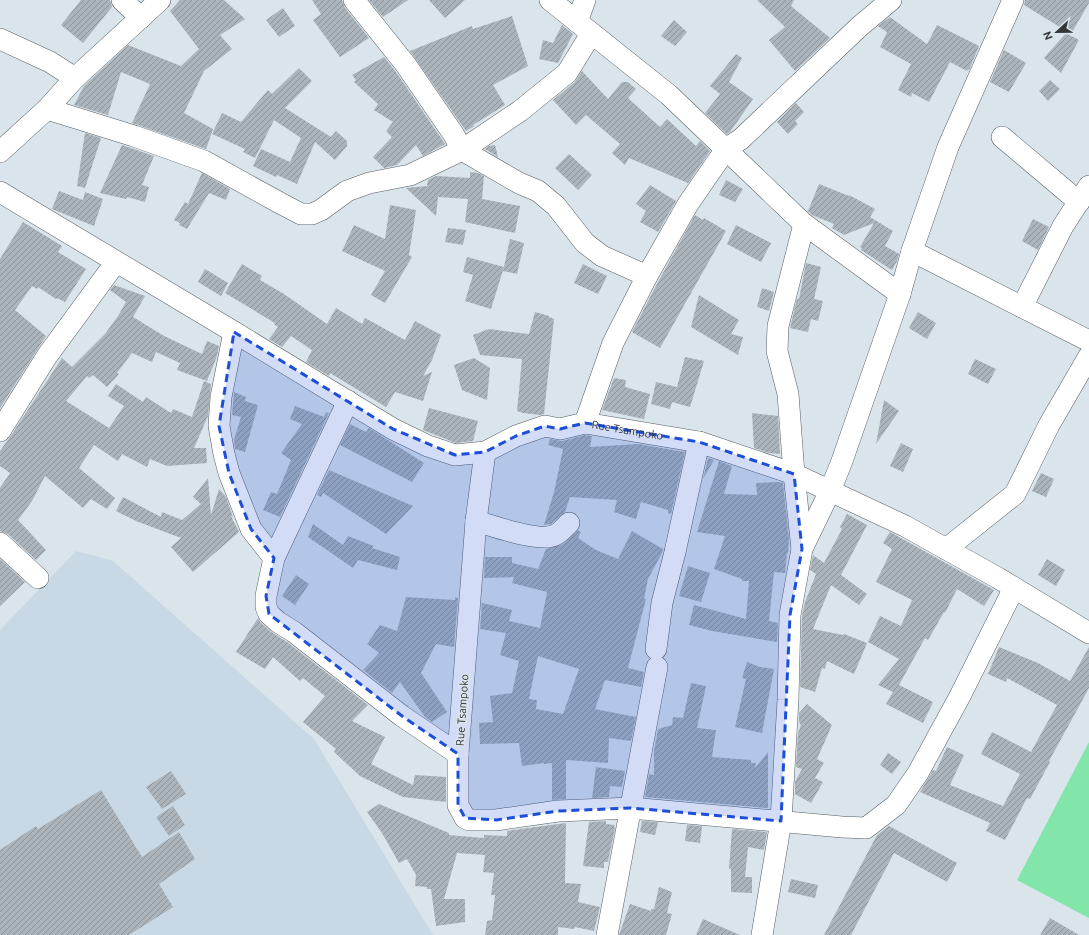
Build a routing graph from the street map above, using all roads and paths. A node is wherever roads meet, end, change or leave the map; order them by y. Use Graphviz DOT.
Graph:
graph roads {
  1 [pos="122,0"];
  2 [pos="160,0"];
  3 [pos="354,0"];
  4 [pos="550,0"];
  5 [pos="585,0"];
  6 [pos="891,0"];
  7 [pos="1013,0"];
  8 [pos="141,18"];
  9 [pos="584,28"];
  10 [pos="0,39"];
  11 [pos="75,78"];
  12 [pos="47,109"];
  13 [pos="1002,138"];
  14 [pos="726,149"];
  15 [pos="462,150"];
  16 [pos="0,152"];
  17 [pos="0,192"];
  18 [pos="1085,194"];
  19 [pos="804,224"];
  20 [pos="912,251"];
  21 [pos="116,262"];
  22 [pos="648,276"];
  23 [pos="900,294"];
  24 [pos="1022,307"];
  25 [pos="234,332"];
  26 [pos="1089,341"];
  27 [pos="1089,356"];
  28 [pos="348,401"];
  29 [pos="585,422"];
  30 [pos="0,431"];
  31 [pos="699,442"];
  32 [pos="486,452"];
  33 [pos="794,474"];
  34 [pos="830,491"];
  35 [pos="476,521"];
  36 [pos="569,523"];
  37 [pos="0,543"];
  38 [pos="802,549"];
  39 [pos="946,549"];
  40 [pos="274,558"];
  41 [pos="38,578"];
  42 [pos="1014,588"];
  43 [pos="1089,633"];
  44 [pos="458,754"];
  45 [pos="631,808"];
  46 [pos="780,821"];
  47 [pos="607,935"];
  48 [pos="762,935"];
  1 -- 8 [label="street"];
  2 -- 8 [label="street"];
  3 -- 15 [label="street"];
  4 -- 9 [label="street"];
  5 -- 9 [label="street"];
  6 -- 14 [label="street"];
  7 -- 20 [label="street"];
  8 -- 11 [label="street"];
  9 -- 14 [label="street"];
  9 -- 15 [label="street"];
  10 -- 11 [label="street"];
  11 -- 12 [label="street"];
  12 -- 15 [label="street"];
  12 -- 16 [label="street"];
  13 -- 18 [label="street"];
  14 -- 19 [label="street"];
  14 -- 22 [label="street"];
  15 -- 22 [label="street"];
  17 -- 21 [label="street"];
  18 -- 24 [label="street"];
  19 -- 23 [label="street"];
  19 -- 33 [label="street"];
  20 -- 23 [label="street"];
  20 -- 24 [label="street"];
  21 -- 25 [label="street"];
  21 -- 30 [label="street"];
  22 -- 29 [label="street"];
  23 -- 34 [label="street"];
  24 -- 26 [label="street"];
  25 -- 28 [label="street"];
  25 -- 40 [label="street"];
  27 -- 39 [label="street"];
  28 -- 32 [label="street"];
  28 -- 40 [label="street"];
  29 -- 31 [label="street, Rue Tsampoko"];
  29 -- 32 [label="street, Rue Tsampoko"];
  31 -- 33 [label="street, Rue Tsampoko"];
  31 -- 45 [label="street"];
  32 -- 35 [label="street, Rue Tsampoko"];
  33 -- 34 [label="street, Rue Tsampoko"];
  33 -- 38 [label="street"];
  34 -- 38 [label="street"];
  34 -- 39 [label="street, Rue Tsampoko"];
  35 -- 36 [label="street"];
  35 -- 44 [label="street, Rue Tsampoko"];
  37 -- 41 [label="street"];
  38 -- 46 [label="street"];
  39 -- 42 [label="street, Rue Tsampoko"];
  40 -- 44 [label="street"];
  42 -- 43 [label="street, Rue Tsampoko"];
  42 -- 46 [label="street"];
  44 -- 45 [label="street, Rue Tsampoko"];
  45 -- 46 [label="street"];
  45 -- 47 [label="street"];
  46 -- 48 [label="street"];
}
